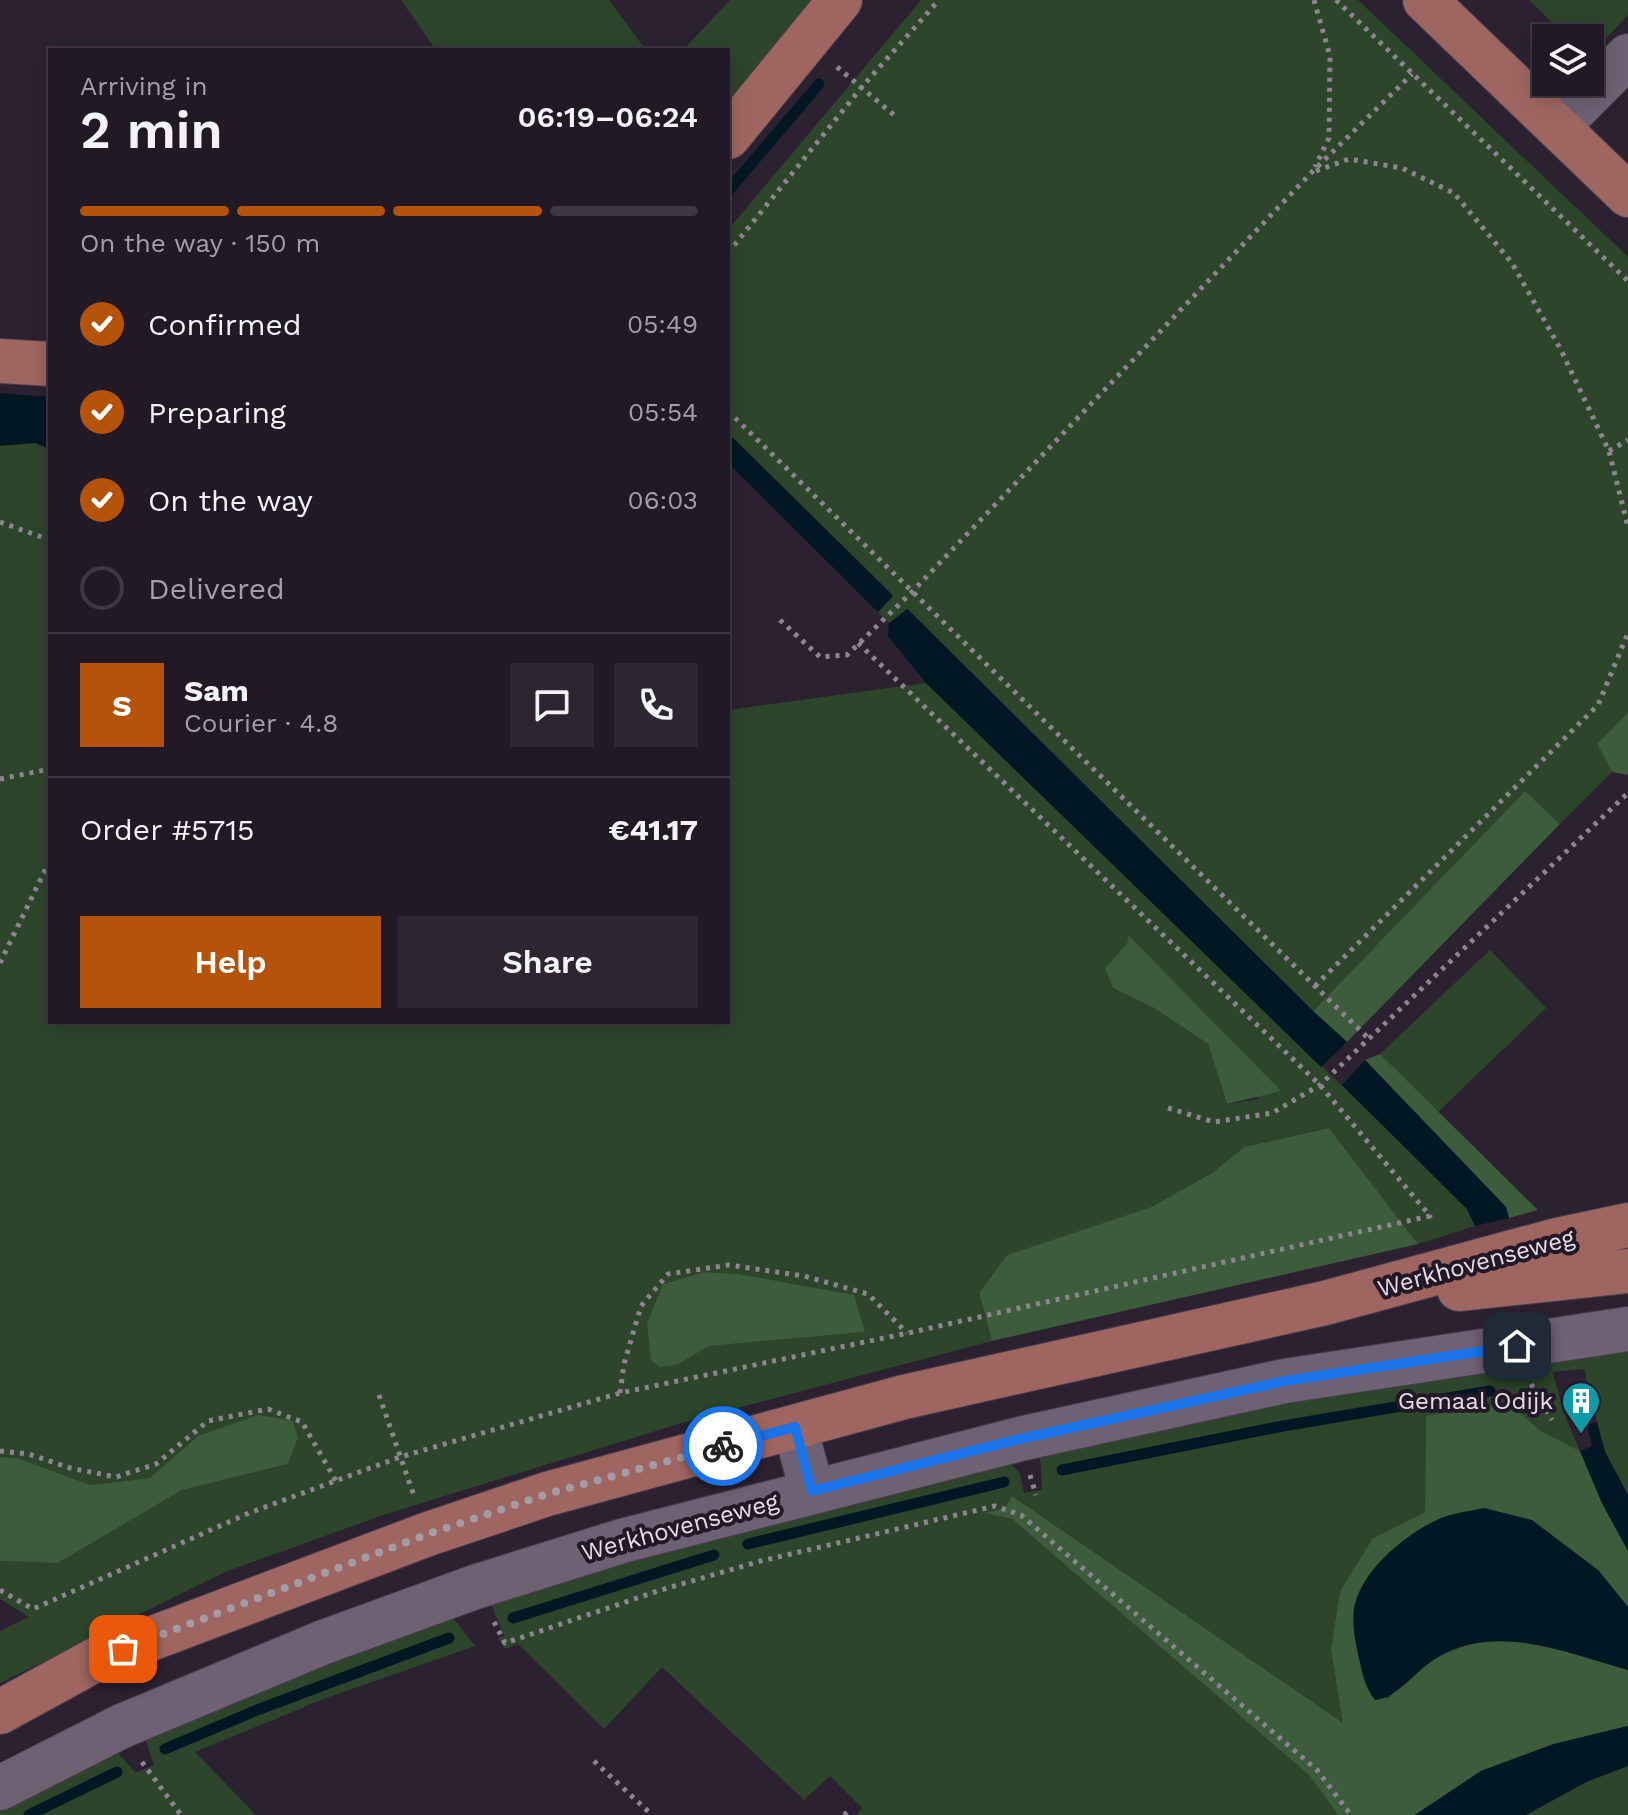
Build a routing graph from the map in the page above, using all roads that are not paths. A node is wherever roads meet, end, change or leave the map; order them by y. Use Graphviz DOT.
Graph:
graph roads {
  1 [pos="840,0"];
  2 [pos="1425,0"];
  3 [pos="1628,56"];
  4 [pos="1558,126"];
  5 [pos="730,135"];
  6 [pos="1628,195"];
  7 [pos="0,361"];
  8 [pos="48,364"];
  9 [pos="1628,1225"];
  10 [pos="1628,1271"];
  11 [pos="1325,1303"];
  12 [pos="1628,1329"];
  13 [pos="795,1427"];
  14 [pos="812,1491"];
  15 [pos="0,1712"];
  16 [pos="0,1788"];
  1 -- 5 [label="main road"];
  2 -- 4 [label="main road"];
  3 -- 4 [label="street"];
  4 -- 6 [label="main road"];
  7 -- 8 [label="main road"];
  9 -- 11 [label="main road, Werkhovenseweg"];
  10 -- 11 [label="main road, Werkhovenseweg"];
  11 -- 13 [label="main road, Werkhovenseweg"];
  12 -- 14 [label="street, Werkhovenseweg"];
  13 -- 14 [label="street"];
  13 -- 15 [label="main road, Werkhovenseweg"];
  14 -- 16 [label="street, Werkhovenseweg"];
}
